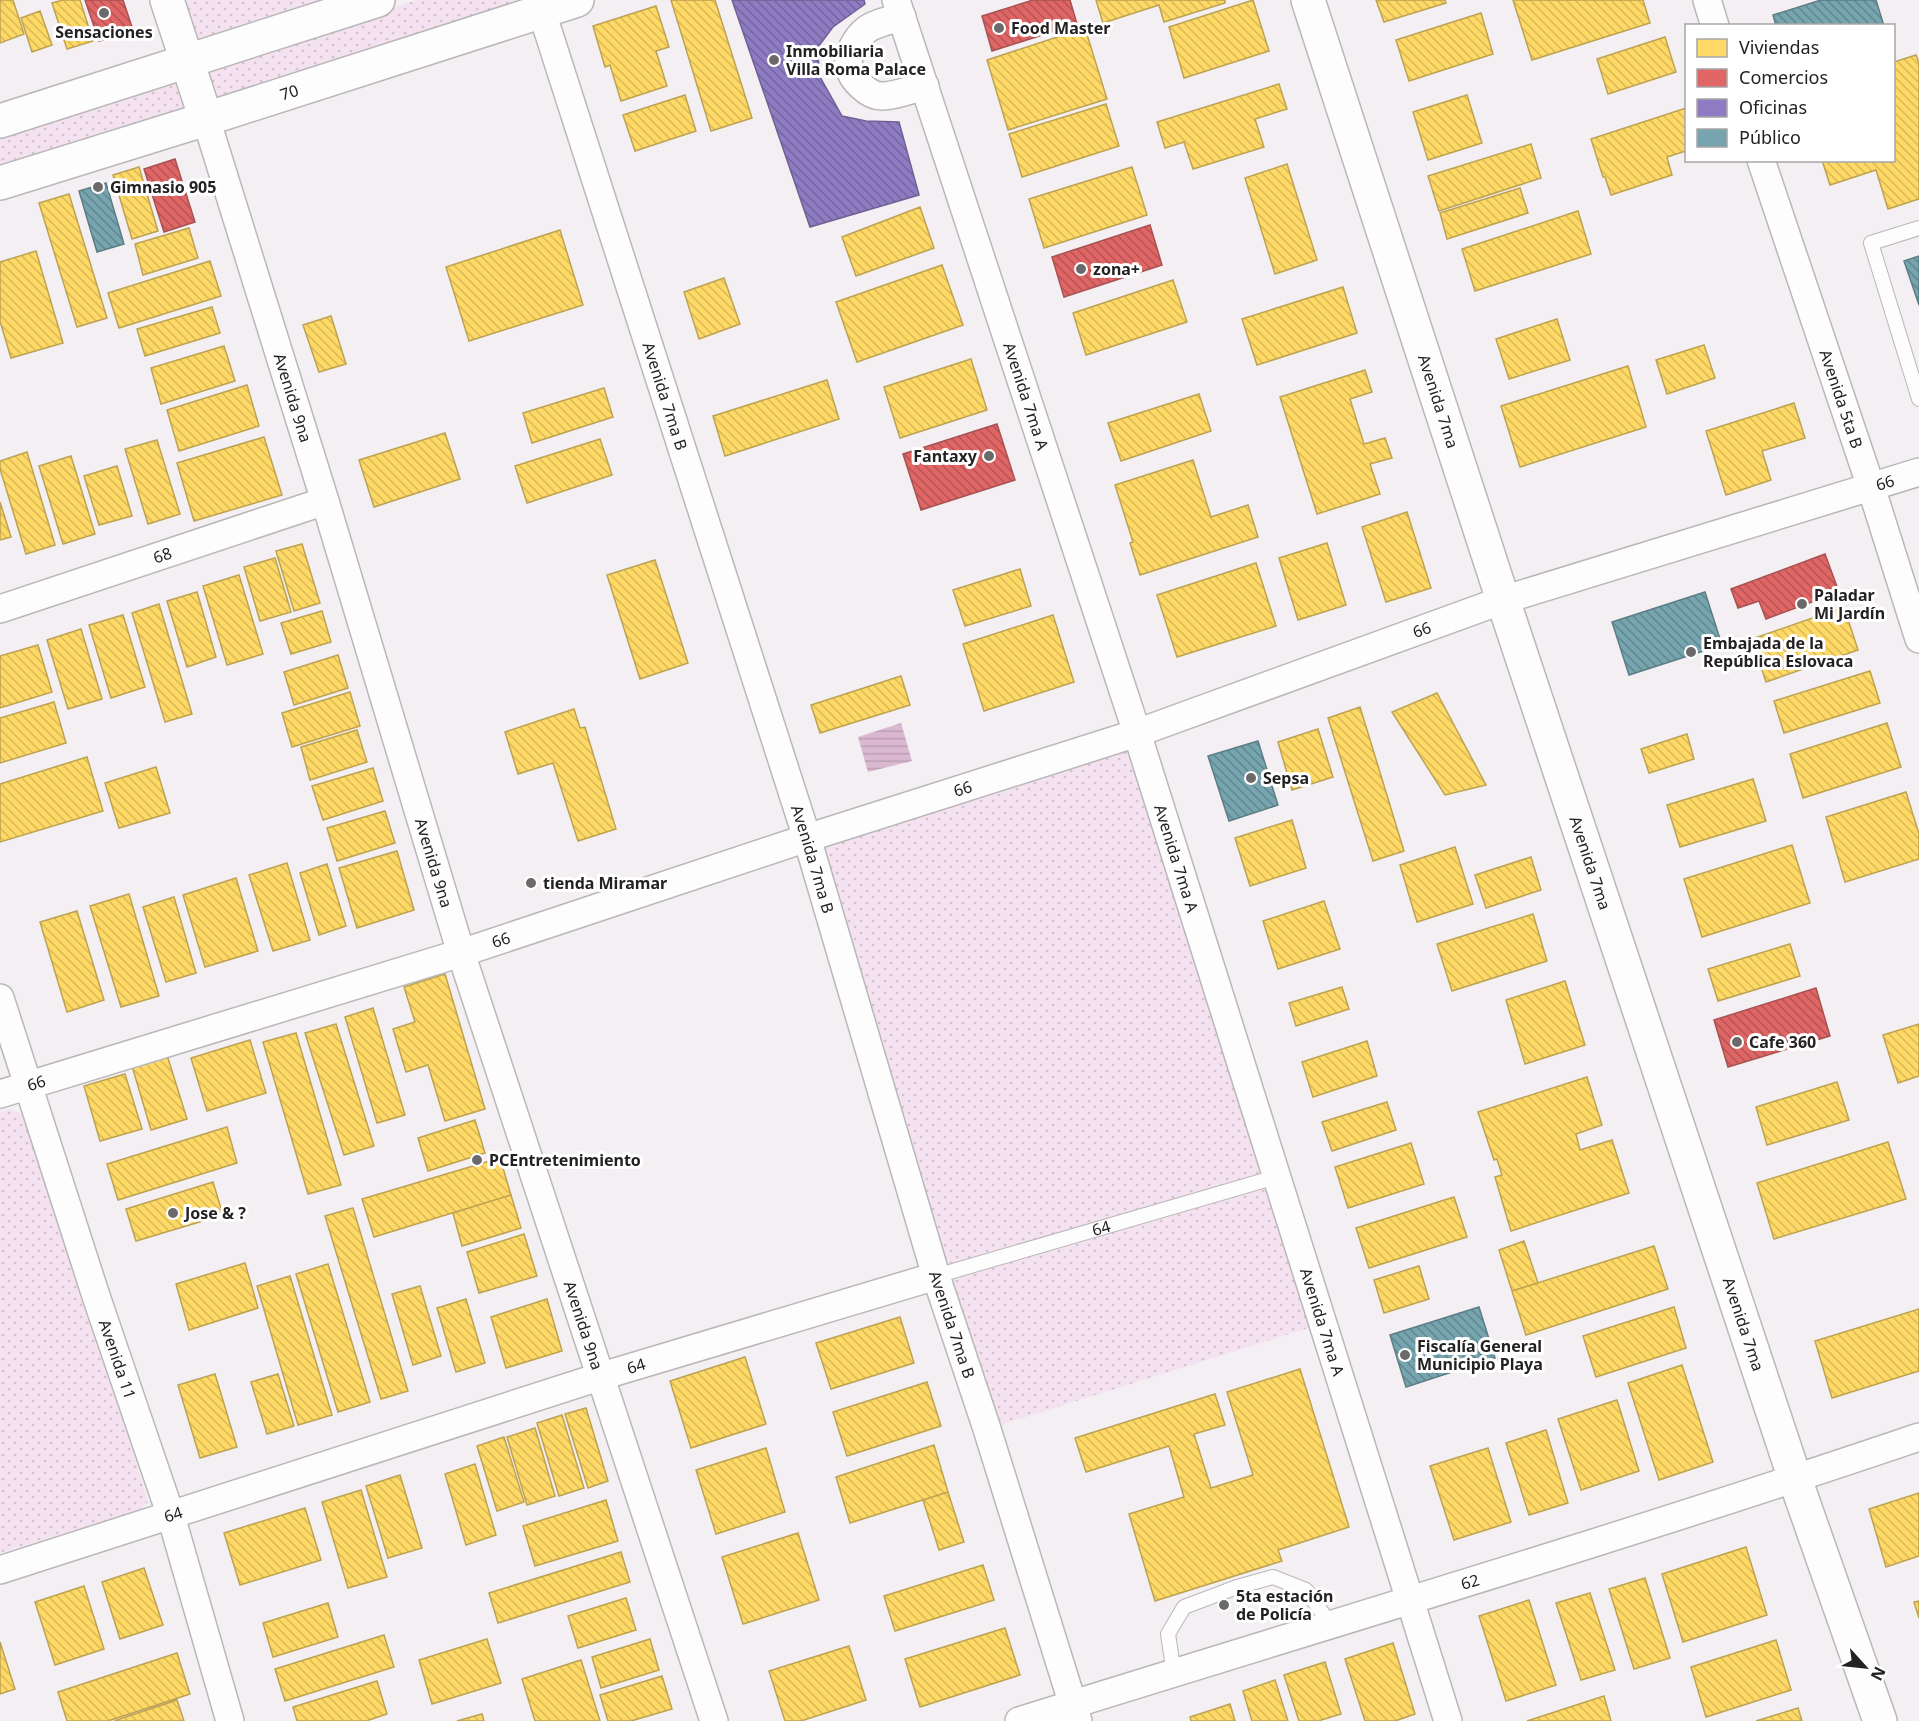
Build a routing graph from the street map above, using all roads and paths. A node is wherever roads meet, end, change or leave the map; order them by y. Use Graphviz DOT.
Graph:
graph roads {
  1 [pos="167,0"];
  2 [pos="378,0"];
  3 [pos="577,0"];
  4 [pos="1308,0"];
  5 [pos="1707,0"];
  6 [pos="540,6"];
  7 [pos="899,8"];
  8 [pos="1714,24"];
  9 [pos="187,63"];
  10 [pos="925,86"];
  11 [pos="206,119"];
  12 [pos="0,121"];
  13 [pos="1762,162"];
  14 [pos="0,183"];
  15 [pos="1919,228"];
  16 [pos="1919,399"];
  17 [pos="1919,472"];
  18 [pos="1871,487"];
  19 [pos="325,501"];
  20 [pos="1503,600"];
  21 [pos="0,609"];
  22 [pos="1919,639"];
  23 [pos="1137,733"];
  24 [pos="807,838"];
  25 [pos="461,953"];
  26 [pos="0,998"];
  27 [pos="29,1086"];
  28 [pos="0,1094"];
  29 [pos="1276,1177"];
  30 [pos="936,1276"];
  31 [pos="602,1376"];
  32 [pos="1919,1437"];
  33 [pos="1795,1479"];
  34 [pos="171,1516"];
  35 [pos="0,1570"];
  36 [pos="1409,1601"];
  37 [pos="1331,1625"];
  38 [pos="1174,1674"];
  39 [pos="1075,1713"];
  40 [pos="230,1721"];
  41 [pos="714,1721"];
  42 [pos="1019,1721"];
  43 [pos="1448,1721"];
  44 [pos="1880,1721"];
  1 -- 9 [label="main road, Avenida 9na"];
  2 -- 9 [label="main road"];
  3 -- 6 [label="main road, 70"];
  4 -- 20 [label="main road, Avenida 7ma"];
  5 -- 8 [label="street"];
  6 -- 11 [label="main road, 70"];
  6 -- 24 [label="street, Avenida 7ma B"];
  7 -- 10 [label="street, Avenida 7ma A"];
  7 -- 10 [label="street"];
  9 -- 11 [label="main road, Avenida 9na"];
  9 -- 12 [label="main road"];
  10 -- 23 [label="street, Avenida 7ma A"];
  11 -- 14 [label="main road, 70"];
  11 -- 19 [label="street, Avenida 9na"];
  13 -- 18 [label="street, Avenida 5ta B"];
  15 -- 16 [label="lane"];
  17 -- 18 [label="street, 66"];
  18 -- 20 [label="street, 66"];
  18 -- 22 [label="street, Avenida 5ta B"];
  19 -- 21 [label="street, 68"];
  19 -- 25 [label="street, Avenida 9na"];
  20 -- 23 [label="street, 66"];
  20 -- 33 [label="main road, Avenida 7ma"];
  23 -- 24 [label="street, 66"];
  23 -- 29 [label="street, Avenida 7ma A"];
  24 -- 25 [label="street, 66"];
  24 -- 30 [label="street, Avenida 7ma B"];
  25 -- 27 [label="street, 66"];
  25 -- 31 [label="street, Avenida 9na"];
  26 -- 27 [label="street, Avenida 11"];
  27 -- 28 [label="street, 66"];
  27 -- 34 [label="street, Avenida 11"];
  29 -- 30 [label="lane, 64"];
  29 -- 36 [label="street, Avenida 7ma A"];
  30 -- 31 [label="street, 64"];
  30 -- 39 [label="street, Avenida 7ma B"];
  31 -- 34 [label="street, 64"];
  31 -- 41 [label="street, Avenida 9na"];
  32 -- 33 [label="street, 62"];
  33 -- 36 [label="street, 62"];
  33 -- 44 [label="main road, Avenida 7ma"];
  34 -- 35 [label="street, 64"];
  34 -- 40 [label="street, Avenida 11"];
  36 -- 37 [label="street, 62"];
  36 -- 43 [label="street, Avenida 7ma A"];
  37 -- 38 [label="street, 62"];
  37 -- 38 [label="lane"];
  38 -- 39 [label="street, 62"];
  39 -- 42 [label="street, 62"];
}
